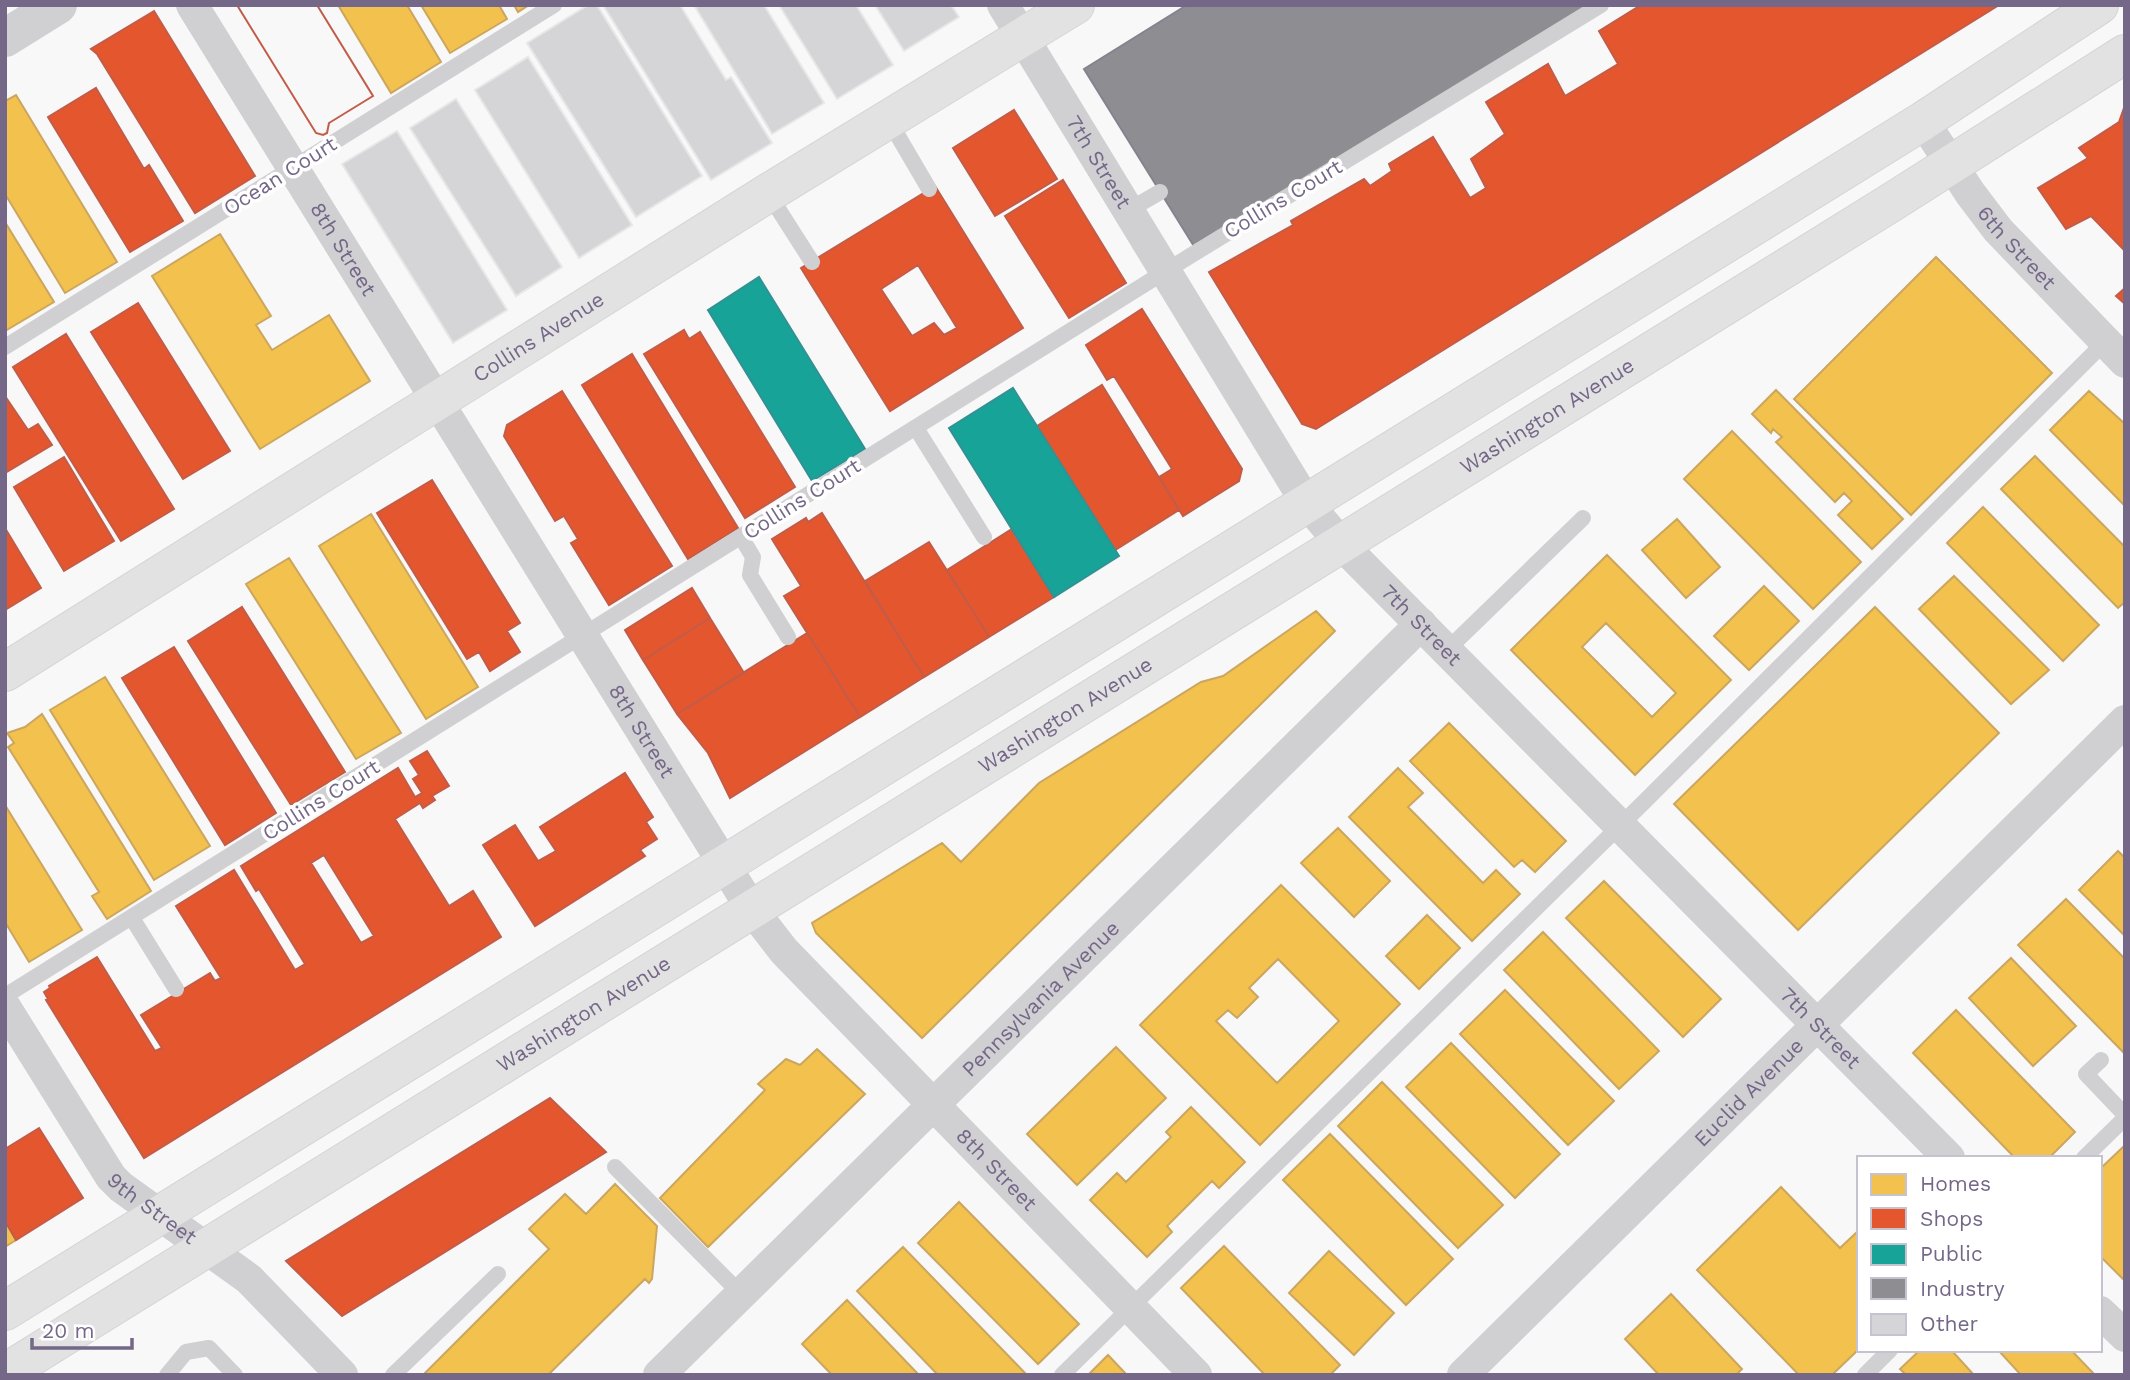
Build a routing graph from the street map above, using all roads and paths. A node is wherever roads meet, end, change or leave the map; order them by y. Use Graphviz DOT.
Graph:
graph roads {
  1 [pos="58,5"];
  2 [pos="192,5"];
  3 [pos="554,5"];
  4 [pos="1075,5"];
  5 [pos="1601,5"];
  6 [pos="2081,10"];
  7 [pos="1013,21"];
  8 [pos="5,38"];
  9 [pos="2125,54"];
  10 [pos="888,119"];
  11 [pos="1923,121"];
  12 [pos="1952,165"];
  13 [pos="293,168"];
  14 [pos="929,189"];
  15 [pos="1160,192"];
  16 [pos="768,193"];
  17 [pos="1129,210"];
  18 [pos="812,262"];
  19 [pos="1166,272"];
  20 [pos="5,347"];
  21 [pos="2115,352"];
  22 [pos="437,402"];
  23 [pos="916,428"];
  24 [pos="1306,502"];
  25 [pos="1583,518"];
  26 [pos="741,537"];
  27 [pos="984,537"];
  28 [pos="1342,545"];
  29 [pos="1421,624"];
  30 [pos="584,635"];
  31 [pos="788,637"];
  32 [pos="1447,650"];
  33 [pos="5,672"];
  34 [pos="2125,721"];
  35 [pos="1621,826"];
  36 [pos="724,864"];
  37 [pos="753,911"];
  38 [pos="132,918"];
  39 [pos="176,989"];
  40 [pos="5,996"];
  41 [pos="5,1007"];
  42 [pos="1818,1023"];
  43 [pos="2101,1060"];
  44 [pos="932,1105"];
  45 [pos="2125,1117"];
  46 [pos="1947,1156"];
  47 [pos="2086,1156"];
  48 [pos="615,1167"];
  49 [pos="160,1216"];
  50 [pos="209,1249"];
  51 [pos="498,1274"];
  52 [pos="741,1294"];
  53 [pos="1129,1307"];
  54 [pos="5,1311"];
  55 [pos="2102,1314"];
  56 [pos="2125,1336"];
  57 [pos="1888,1352"];
  58 [pos="5,1373"];
  59 [pos="167,1375"];
  60 [pos="235,1375"];
  61 [pos="342,1375"];
  62 [pos="393,1375"];
  63 [pos="659,1375"];
  64 [pos="1062,1375"];
  65 [pos="1196,1375"];
  66 [pos="1463,1375"];
  67 [pos="1865,1375"];
  1 -- 8 [label="street"];
  2 -- 13 [label="street, 8th Street"];
  3 -- 13 [label="lane, Ocean Court"];
  4 -- 7 [label="main road, Collins Avenue"];
  5 -- 19 [label="lane, Collins Court"];
  6 -- 11 [label="main road"];
  7 -- 10 [label="main road, Collins Avenue"];
  7 -- 17 [label="street, 7th Street"];
  9 -- 12 [label="main road, Washington Avenue"];
  10 -- 14 [label="lane"];
  10 -- 16 [label="main road, Collins Avenue"];
  11 -- 12 [label="street, 6th Street"];
  11 -- 24 [label="main road"];
  12 -- 21 [label="street, 6th Street"];
  12 -- 28 [label="main road, Washington Avenue"];
  13 -- 20 [label="lane, Ocean Court"];
  13 -- 22 [label="street, 8th Street"];
  15 -- 17 [label="lane"];
  16 -- 18 [label="lane"];
  16 -- 22 [label="main road, Collins Avenue"];
  17 -- 19 [label="street, 7th Street"];
  19 -- 23 [label="lane, Collins Court"];
  19 -- 24 [label="street, 7th Street"];
  21 -- 35 [label="lane"];
  22 -- 30 [label="street, 8th Street"];
  22 -- 33 [label="main road, Collins Avenue"];
  23 -- 26 [label="lane, Collins Court"];
  23 -- 27 [label="lane"];
  24 -- 28 [label="street, 7th Street"];
  24 -- 36 [label="main road"];
  25 -- 32 [label="lane"];
  26 -- 30 [label="lane, Collins Court"];
  26 -- 31 [label="lane"];
  28 -- 29 [label="street, 7th Street"];
  28 -- 37 [label="main road, Washington Avenue"];
  29 -- 32 [label="street, 7th Street"];
  29 -- 44 [label="street, Pennsylvania Avenue"];
  30 -- 36 [label="street, 8th Street"];
  30 -- 38 [label="lane, Collins Court"];
  32 -- 35 [label="street, 7th Street"];
  34 -- 42 [label="street, Euclid Avenue"];
  35 -- 42 [label="street, 7th Street"];
  35 -- 53 [label="lane"];
  36 -- 37 [label="street, 8th Street"];
  36 -- 49 [label="main road"];
  37 -- 44 [label="street, 8th Street"];
  37 -- 50 [label="main road, Washington Avenue"];
  38 -- 39 [label="lane"];
  38 -- 40 [label="lane, Collins Court"];
  41 -- 49 [label="street, 9th Street"];
  42 -- 46 [label="street, 7th Street"];
  42 -- 66 [label="street, Euclid Avenue"];
  43 -- 45 [label="lane"];
  44 -- 52 [label="street, Pennsylvania Avenue"];
  44 -- 53 [label="street, 8th Street"];
  45 -- 47 [label="lane"];
  48 -- 52 [label="lane"];
  49 -- 50 [label="street, 9th Street"];
  49 -- 54 [label="main road"];
  50 -- 58 [label="main road, Washington Avenue"];
  50 -- 61 [label="street, 9th Street"];
  51 -- 62 [label="lane"];
  52 -- 63 [label="street, Pennsylvania Avenue"];
  53 -- 64 [label="lane"];
  53 -- 65 [label="street, 8th Street"];
  55 -- 56 [label="street"];
  57 -- 67 [label="lane"];
  59 -- 60 [label="lane"];
}
